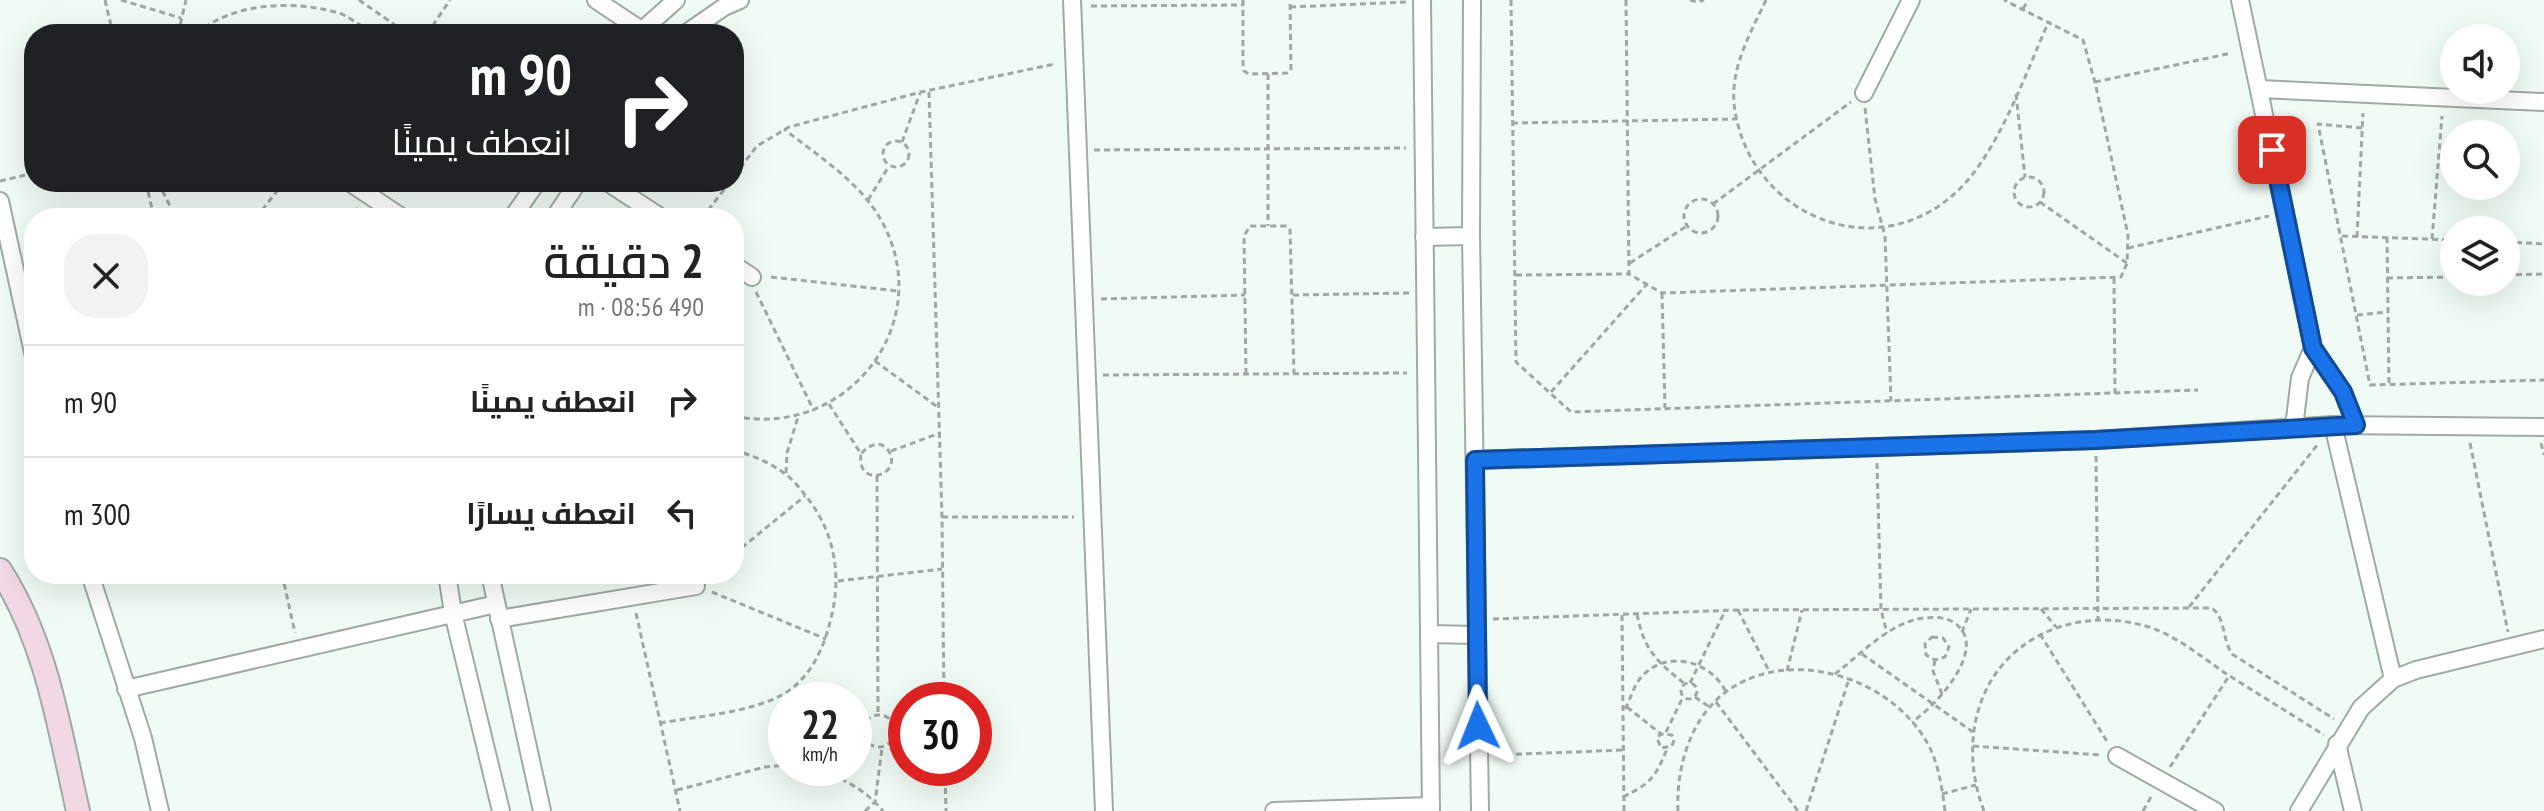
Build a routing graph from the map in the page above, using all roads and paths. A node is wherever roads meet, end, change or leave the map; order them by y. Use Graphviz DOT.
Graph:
graph roads {
  1 [pos="105,0"];
  2 [pos="121,0"];
  3 [pos="186,0"];
  4 [pos="359,0"];
  5 [pos="450,0"];
  6 [pos="596,0"];
  7 [pos="676,0"];
  8 [pos="740,0"];
  9 [pos="1290,0"];
  10 [pos="1472,0"];
  11 [pos="1511,0"];
  12 [pos="1626,0"];
  13 [pos="1690,0"];
  14 [pos="1704,0"];
  15 [pos="1766,0"];
  16 [pos="1911,0"];
  17 [pos="2004,0"];
  18 [pos="2028,0"];
  19 [pos="2240,0"];
  20 [pos="292,1"];
  21 [pos="1422,1"];
  22 [pos="1072,3"];
  23 [pos="1243,3"];
  24 [pos="721,4"];
  25 [pos="1290,7"];
  26 [pos="2023,9"];
  27 [pos="181,18"];
  28 [pos="2049,21"];
  29 [pos="111,24"];
  30 [pos="180,24"];
  31 [pos="208,24"];
  32 [pos="358,24"];
  33 [pos="394,24"];
  34 [pos="434,24"];
  35 [pos="629,24"];
  36 [pos="649,24"];
  37 [pos="697,24"];
  38 [pos="2251,49"];
  39 [pos="1074,59"];
  40 [pos="1268,73"];
  41 [pos="2095,82"];
  42 [pos="2259,89"];
  43 [pos="921,92"];
  44 [pos="929,92"];
  45 [pos="2016,92"];
  46 [pos="1864,93"];
  47 [pos="2364,93"];
  48 [pos="2440,98"];
  49 [pos="2520,101"];
  50 [pos="2544,102"];
  51 [pos="2443,104"];
  52 [pos="1737,119"];
  53 [pos="1628,120"];
  54 [pos="1512,123"];
  55 [pos="2362,128"];
  56 [pos="784,129"];
  57 [pos="902,142"];
  58 [pos="1424,148"];
  59 [pos="1268,149"];
  60 [pos="1078,150"];
  61 [pos="744,163"];
  62 [pos="889,166"];
  63 [pos="1758,171"];
  64 [pos="24,175"];
  65 [pos="2025,177"];
  66 [pos="0,181"];
  67 [pos="276,192"];
  68 [pos="364,192"];
  69 [pos="622,192"];
  70 [pos="722,192"];
  71 [pos="868,200"];
  72 [pos="0,201"];
  73 [pos="2040,202"];
  74 [pos="1713,204"];
  75 [pos="264,208"];
  76 [pos="388,208"];
  77 [pos="647,208"];
  78 [pos="710,208"];
  79 [pos="2284,212"];
  80 [pos="1268,226"];
  81 [pos="1687,226"];
  82 [pos="1884,227"];
  83 [pos="1471,236"];
  84 [pos="2341,236"];
  85 [pos="1424,237"];
  86 [pos="2357,237"];
  87 [pos="2387,237"];
  88 [pos="2432,239"];
  89 [pos="2440,239"];
  90 [pos="2520,243"];
  91 [pos="2544,244"];
  92 [pos="2128,248"];
  93 [pos="1629,263"];
  94 [pos="2127,263"];
  95 [pos="745,272"];
  96 [pos="1629,274"];
  97 [pos="2544,274"];
  98 [pos="1515,275"];
  99 [pos="2520,275"];
  100 [pos="2440,277"];
  101 [pos="2114,278"];
  102 [pos="2387,278"];
  103 [pos="1647,284"];
  104 [pos="1887,286"];
  105 [pos="898,291"];
  106 [pos="1426,293"];
  107 [pos="1662,293"];
  108 [pos="1245,295"];
  109 [pos="1293,295"];
  110 [pos="1084,300"];
  111 [pos="24,311"];
  112 [pos="2388,312"];
  113 [pos="2357,315"];
  114 [pos="2313,348"];
  115 [pos="875,361"];
  116 [pos="1427,373"];
  117 [pos="1246,374"];
  118 [pos="1294,374"];
  119 [pos="1087,376"];
  120 [pos="2544,380"];
  121 [pos="2389,385"];
  122 [pos="2198,390"];
  123 [pos="1551,393"];
  124 [pos="2115,393"];
  125 [pos="1891,401"];
  126 [pos="829,404"];
  127 [pos="939,408"];
  128 [pos="1665,408"];
  129 [pos="814,411"];
  130 [pos="798,417"];
  131 [pos="744,418"];
  132 [pos="2333,425"];
  133 [pos="2356,425"];
  134 [pos="2466,426"];
  135 [pos="2294,427"];
  136 [pos="2544,427"];
  137 [pos="940,433"];
  138 [pos="2096,440"];
  139 [pos="1877,447"];
  140 [pos="890,452"];
  141 [pos="744,453"];
  142 [pos="861,454"];
  143 [pos="1475,460"];
  144 [pos="786,473"];
  145 [pos="877,476"];
  146 [pos="805,496"];
  147 [pos="942,517"];
  148 [pos="1092,517"];
  149 [pos="744,546"];
  150 [pos="942,569"];
  151 [pos="0,570"];
  152 [pos="877,577"];
  153 [pos="837,581"];
  154 [pos="93,584"];
  155 [pos="284,584"];
  156 [pos="449,584"];
  157 [pos="492,584"];
  158 [pos="696,586"];
  159 [pos="633,596"];
  160 [pos="2188,608"];
  161 [pos="1971,609"];
  162 [pos="2041,609"];
  163 [pos="2098,609"];
  164 [pos="1738,610"];
  165 [pos="1802,610"];
  166 [pos="1881,610"];
  167 [pos="497,611"];
  168 [pos="1725,611"];
  169 [pos="453,613"];
  170 [pos="1622,614"];
  171 [pos="1637,614"];
  172 [pos="2098,620"];
  173 [pos="1476,627"];
  174 [pos="2056,627"];
  175 [pos="1962,632"];
  176 [pos="1887,633"];
  177 [pos="1429,634"];
  178 [pos="2040,634"];
  179 [pos="826,639"];
  180 [pos="2544,639"];
  181 [pos="2511,647"];
  182 [pos="298,648"];
  183 [pos="1861,653"];
  184 [pos="1935,660"];
  185 [pos="1659,663"];
  186 [pos="1699,665"];
  187 [pos="1787,671"];
  188 [pos="1770,673"];
  189 [pos="1835,674"];
  190 [pos="2229,675"];
  191 [pos="1849,679"];
  192 [pos="2393,679"];
  193 [pos="944,682"];
  194 [pos="1688,684"];
  195 [pos="126,689"];
  196 [pos="1726,692"];
  197 [pos="1943,696"];
  198 [pos="1683,697"];
  199 [pos="1695,697"];
  200 [pos="1716,702"];
  201 [pos="1934,705"];
  202 [pos="1711,708"];
  203 [pos="1626,709"];
  204 [pos="878,715"];
  205 [pos="888,718"];
  206 [pos="1912,722"];
  207 [pos="660,723"];
  208 [pos="2347,728"];
  209 [pos="1973,732"];
  210 [pos="1663,733"];
  211 [pos="888,744"];
  212 [pos="2337,744"];
  213 [pos="1973,746"];
  214 [pos="882,747"];
  215 [pos="1667,749"];
  216 [pos="1624,750"];
  217 [pos="1479,756"];
  218 [pos="2117,756"];
  219 [pos="768,767"];
  220 [pos="2161,781"];
  221 [pos="1976,785"];
  222 [pos="853,786"];
  223 [pos="945,786"];
  224 [pos="676,790"];
  225 [pos="1942,794"];
  226 [pos="1623,797"];
  227 [pos="875,802"];
  228 [pos="1431,809"];
  229 [pos="78,811"];
  230 [pos="160,811"];
  231 [pos="501,811"];
  232 [pos="542,811"];
  233 [pos="680,811"];
  234 [pos="865,811"];
  235 [pos="883,811"];
  236 [pos="946,811"];
  237 [pos="1104,811"];
  238 [pos="1274,811"];
  239 [pos="1480,811"];
  240 [pos="1624,811"];
  241 [pos="1678,811"];
  242 [pos="1798,811"];
  243 [pos="1806,811"];
  244 [pos="1945,811"];
  245 [pos="1984,811"];
  246 [pos="2143,811"];
  247 [pos="2215,811"];
  248 [pos="2299,811"];
  249 [pos="2353,811"];
  1 -- 29 [label="path"];
  2 -- 27 [label="path"];
  3 -- 27 [label="path"];
  4 -- 33 [label="path"];
  5 -- 34 [label="path"];
  6 -- 35 [label="street"];
  7 -- 36 [label="street"];
  8 -- 24 [label="street"];
  9 -- 25 [label="path"];
  10 -- 83 [label="street"];
  11 -- 54 [label="path"];
  12 -- 53 [label="path"];
  13 -- 14 [label="path"];
  15 -- 52 [label="path"];
  16 -- 46 [label="street"];
  17 -- 26 [label="path"];
  18 -- 26 [label="path"];
  19 -- 38 [label="street"];
  20 -- 31 [label="path"];
  20 -- 32 [label="path"];
  21 -- 25 [label="path"];
  21 -- 58 [label="street"];
  22 -- 23 [label="path"];
  22 -- 39 [label="street"];
  23 -- 40 [label="path"];
  24 -- 37 [label="street"];
  25 -- 40 [label="path"];
  26 -- 28 [label="path"];
  27 -- 30 [label="path"];
  28 -- 41 [label="path"];
  28 -- 45 [label="path"];
  38 -- 41 [label="path"];
  38 -- 42 [label="street"];
  39 -- 44 [label="path"];
  39 -- 60 [label="street"];
  40 -- 59 [label="path"];
  41 -- 92 [label="path"];
  42 -- 47 [label="street"];
  42 -- 79 [label="street"];
  43 -- 44 [label="path"];
  43 -- 56 [label="path"];
  43 -- 57 [label="path"];
  44 -- 127 [label="path"];
  45 -- 65 [label="path"];
  45 -- 82 [label="path"];
  46 -- 63 [label="path"];
  46 -- 82 [label="path"];
  47 -- 48 [label="street"];
  47 -- 55 [label="path"];
  49 -- 50 [label="street"];
  51 -- 88 [label="path"];
  52 -- 53 [label="path"];
  52 -- 63 [label="path"];
  53 -- 54 [label="path"];
  53 -- 93 [label="path"];
  54 -- 98 [label="path"];
  55 -- 84 [label="path"];
  55 -- 86 [label="path"];
  56 -- 61 [label="path"];
  56 -- 71 [label="path"];
  57 -- 62 [label="path"];
  57 -- 62 [label="path"];
  58 -- 59 [label="path"];
  58 -- 85 [label="street"];
  59 -- 60 [label="path"];
  59 -- 80 [label="path"];
  60 -- 110 [label="street"];
  62 -- 71 [label="path"];
  63 -- 74 [label="path"];
  63 -- 82 [label="path"];
  64 -- 66 [label="path"];
  65 -- 73 [label="path"];
  65 -- 73 [label="path"];
  67 -- 75 [label="path"];
  68 -- 76 [label="street"];
  69 -- 77 [label="street"];
  70 -- 78 [label="path"];
  71 -- 105 [label="path"];
  72 -- 111 [label="street"];
  73 -- 94 [label="path"];
  74 -- 81 [label="path"];
  74 -- 81 [label="path"];
  79 -- 92 [label="path"];
  79 -- 114 [label="street"];
  80 -- 108 [label="path"];
  80 -- 109 [label="path"];
  81 -- 93 [label="path"];
  82 -- 104 [label="path"];
  83 -- 85 [label="street"];
  83 -- 143 [label="street"];
  84 -- 86 [label="path"];
  84 -- 113 [label="path"];
  85 -- 106 [label="street"];
  86 -- 87 [label="path"];
  87 -- 88 [label="path"];
  87 -- 102 [label="path"];
  88 -- 89 [label="path"];
  90 -- 91 [label="path"];
  92 -- 94 [label="path"];
  93 -- 96 [label="path"];
  94 -- 101 [label="path"];
  95 -- 105 [label="path"];
  95 -- 129 [label="path"];
  96 -- 98 [label="path"];
  96 -- 103 [label="path"];
  97 -- 99 [label="path"];
  98 -- 123 [label="path"];
  100 -- 102 [label="path"];
  101 -- 104 [label="path"];
  101 -- 124 [label="path"];
  102 -- 112 [label="path"];
  103 -- 107 [label="path"];
  103 -- 123 [label="path"];
  104 -- 107 [label="path"];
  104 -- 125 [label="path"];
  105 -- 115 [label="path"];
  106 -- 109 [label="path"];
  106 -- 116 [label="street"];
  107 -- 128 [label="path"];
  108 -- 110 [label="path"];
  108 -- 117 [label="path"];
  109 -- 118 [label="path"];
  110 -- 119 [label="street"];
  112 -- 113 [label="path"];
  112 -- 121 [label="path"];
  113 -- 121 [label="path"];
  114 -- 133 [label="street"];
  114 -- 135 [label="street"];
  115 -- 126 [label="path"];
  115 -- 127 [label="path"];
  116 -- 118 [label="path"];
  116 -- 177 [label="street"];
  117 -- 118 [label="path"];
  117 -- 119 [label="path"];
  119 -- 148 [label="street"];
  120 -- 121 [label="path"];
  122 -- 124 [label="path"];
  123 -- 128 [label="path"];
  124 -- 125 [label="path"];
  125 -- 128 [label="path"];
  126 -- 129 [label="path"];
  126 -- 142 [label="path"];
  127 -- 137 [label="path"];
  129 -- 130 [label="path"];
  130 -- 131 [label="path"];
  130 -- 144 [label="path"];
  132 -- 133 [label="street"];
  132 -- 135 [label="street"];
  132 -- 160 [label="path"];
  132 -- 192 [label="street"];
  133 -- 134 [label="street"];
  134 -- 136 [label="street"];
  134 -- 181 [label="path"];
  135 -- 138 [label="street"];
  137 -- 140 [label="path"];
  137 -- 147 [label="path"];
  138 -- 139 [label="street"];
  138 -- 163 [label="path"];
  139 -- 143 [label="street"];
  139 -- 166 [label="path"];
  140 -- 142 [label="path"];
  140 -- 145 [label="path"];
  141 -- 144 [label="path"];
  142 -- 145 [label="path"];
  143 -- 173 [label="street"];
  144 -- 146 [label="path"];
  145 -- 152 [label="path"];
  146 -- 149 [label="path"];
  146 -- 153 [label="path"];
  147 -- 148 [label="path"];
  147 -- 150 [label="path"];
  148 -- 237 [label="street"];
  150 -- 152 [label="path"];
  150 -- 193 [label="path"];
  151 -- 229 [label="street"];
  152 -- 153 [label="path"];
  152 -- 204 [label="path"];
  153 -- 179 [label="path"];
  154 -- 195 [label="street"];
  155 -- 182 [label="path"];
  156 -- 169 [label="street"];
  157 -- 167 [label="street"];
  158 -- 159 [label="street"];
  158 -- 179 [label="path"];
  159 -- 167 [label="street"];
  159 -- 207 [label="path"];
  160 -- 163 [label="path"];
  160 -- 208 [label="path"];
  161 -- 162 [label="path"];
  161 -- 166 [label="path"];
  161 -- 175 [label="path"];
  162 -- 163 [label="path"];
  162 -- 174 [label="path"];
  163 -- 172 [label="path"];
  164 -- 165 [label="path"];
  164 -- 168 [label="path"];
  164 -- 188 [label="path"];
  165 -- 166 [label="path"];
  165 -- 187 [label="path"];
  166 -- 176 [label="path"];
  167 -- 169 [label="street"];
  167 -- 232 [label="street"];
  168 -- 171 [label="path"];
  168 -- 186 [label="path"];
  169 -- 182 [label="street"];
  169 -- 231 [label="street"];
  170 -- 171 [label="path"];
  170 -- 173 [label="path"];
  170 -- 203 [label="path"];
  171 -- 185 [label="path"];
  172 -- 174 [label="path"];
  172 -- 190 [label="path"];
  173 -- 177 [label="street"];
  173 -- 217 [label="street"];
  174 -- 178 [label="path"];
  175 -- 176 [label="path"];
  175 -- 197 [label="path"];
  176 -- 183 [label="path"];
  177 -- 228 [label="street"];
  178 -- 209 [label="path"];
  178 -- 218 [label="path"];
  179 -- 207 [label="path"];
  180 -- 181 [label="street"];
  181 -- 192 [label="street"];
  182 -- 195 [label="street"];
  183 -- 189 [label="path"];
  183 -- 201 [label="path"];
  184 -- 184 [label="path"];
  184 -- 197 [label="path"];
  185 -- 186 [label="path"];
  185 -- 194 [label="path"];
  185 -- 203 [label="path"];
  186 -- 194 [label="path"];
  186 -- 196 [label="path"];
  187 -- 188 [label="path"];
  187 -- 189 [label="path"];
  188 -- 196 [label="path"];
  189 -- 191 [label="path"];
  190 -- 212 [label="path"];
  190 -- 220 [label="path"];
  191 -- 206 [label="path"];
  191 -- 243 [label="path"];
  192 -- 208 [label="street"];
  194 -- 198 [label="path"];
  194 -- 199 [label="path"];
  195 -- 230 [label="street"];
  196 -- 200 [label="path"];
  197 -- 201 [label="path"];
  198 -- 199 [label="path"];
  198 -- 210 [label="path"];
  199 -- 202 [label="path"];
  200 -- 202 [label="path"];
  200 -- 242 [label="path"];
  201 -- 206 [label="path"];
  201 -- 209 [label="path"];
  202 -- 241 [label="path"];
  203 -- 210 [label="path"];
  203 -- 216 [label="path"];
  204 -- 205 [label="path"];
  204 -- 214 [label="path"];
  206 -- 225 [label="path"];
  207 -- 224 [label="path"];
  208 -- 212 [label="street"];
  209 -- 213 [label="path"];
  210 -- 215 [label="path"];
  210 -- 215 [label="path"];
  211 -- 214 [label="path"];
  212 -- 248 [label="street"];
  212 -- 249 [label="street"];
  213 -- 218 [label="path"];
  213 -- 221 [label="path"];
  214 -- 227 [label="path"];
  215 -- 226 [label="path"];
  216 -- 217 [label="path"];
  216 -- 226 [label="path"];
  217 -- 239 [label="street"];
  218 -- 220 [label="street"];
  219 -- 224 [label="path"];
  220 -- 246 [label="path"];
  220 -- 247 [label="street"];
  221 -- 225 [label="path"];
  221 -- 245 [label="path"];
  222 -- 227 [label="path"];
  223 -- 236 [label="path"];
  224 -- 233 [label="path"];
  225 -- 244 [label="path"];
  226 -- 240 [label="path"];
  227 -- 234 [label="path"];
  227 -- 235 [label="path"];
  228 -- 238 [label="street"];
}
